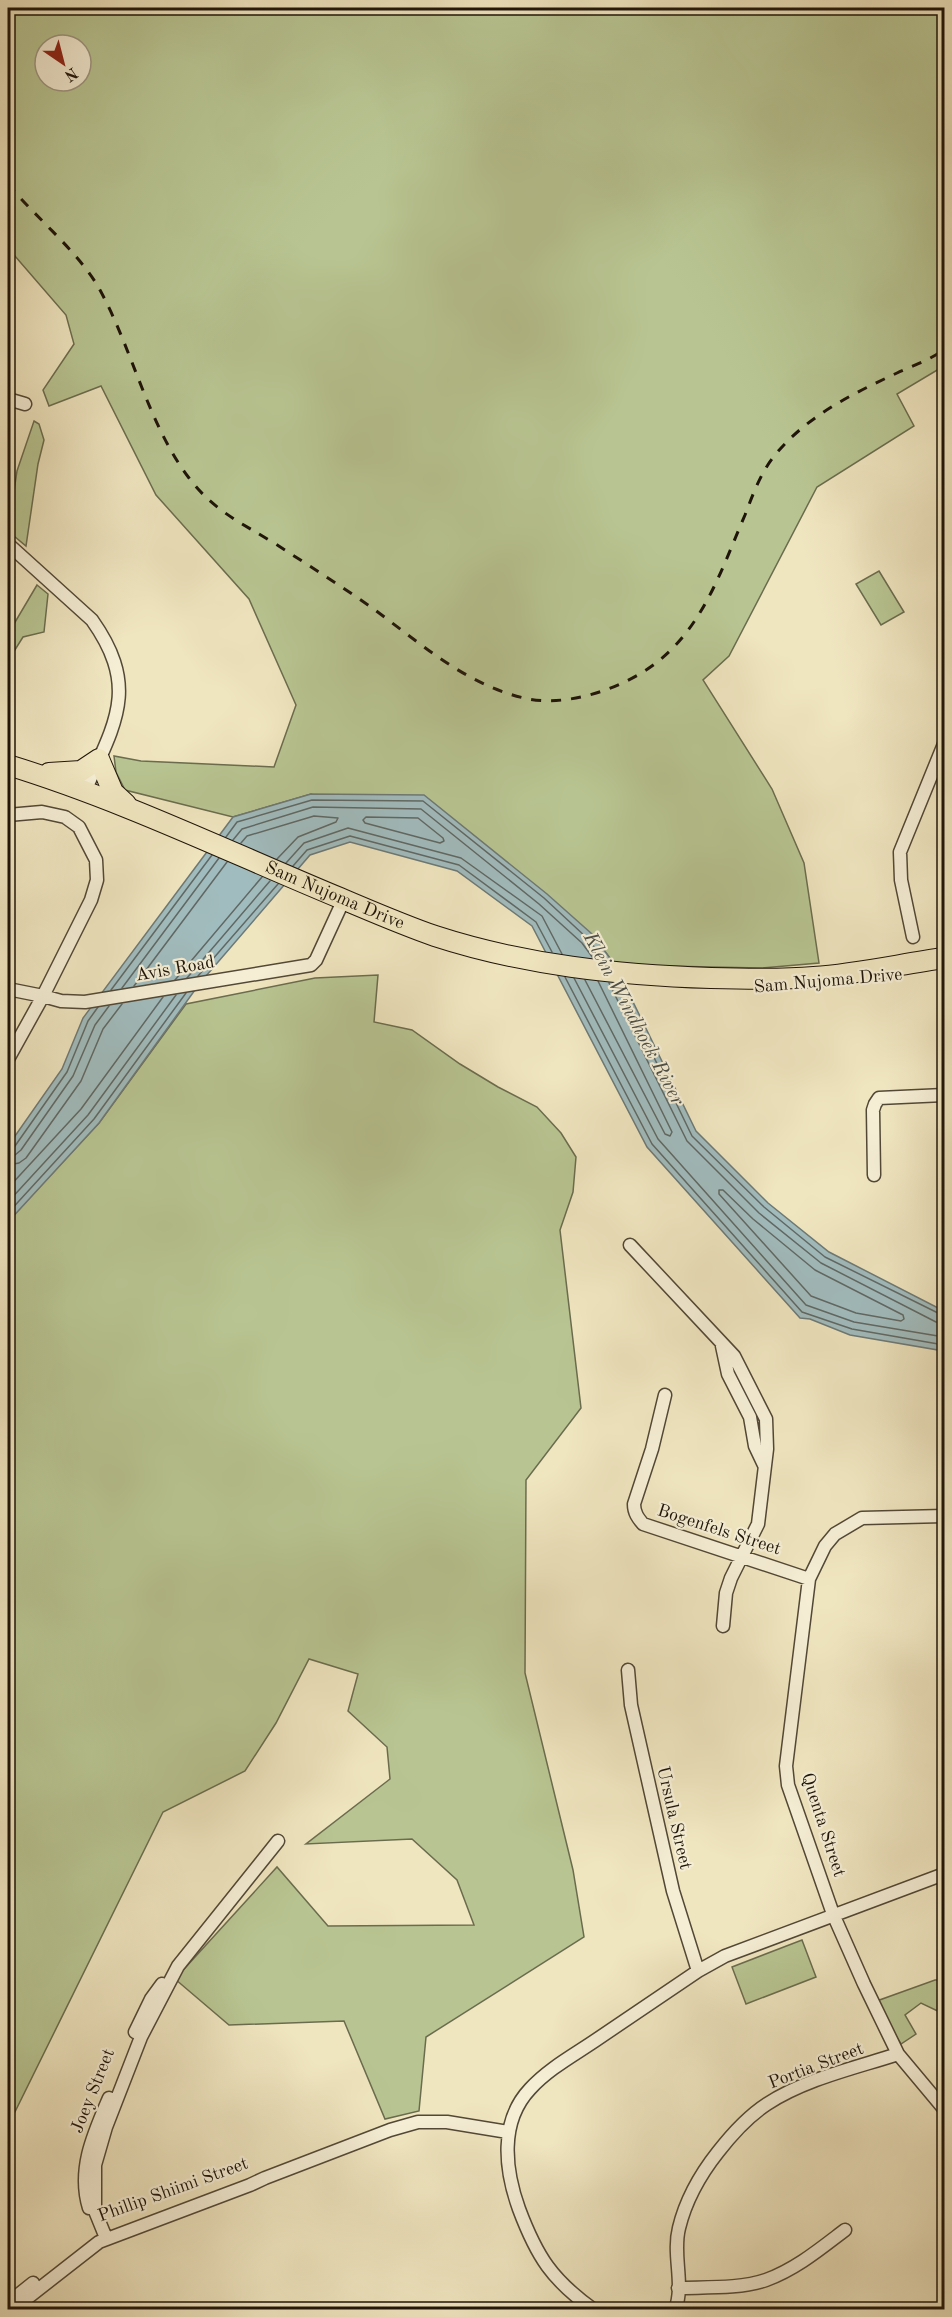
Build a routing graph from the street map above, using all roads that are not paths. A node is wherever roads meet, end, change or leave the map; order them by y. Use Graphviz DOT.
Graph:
graph roads {
  1 [pos="8,399"];
  2 [pos="25,404"];
  3 [pos="8,544"];
  4 [pos="945,744"];
  5 [pos="99,759"];
  6 [pos="8,765"];
  7 [pos="34,773"];
  8 [pos="85,791"];
  9 [pos="8,814"];
  10 [pos="146,815"];
  11 [pos="344,900"];
  12 [pos="913,937"];
  13 [pos="945,958"];
  14 [pos="945,969"];
  15 [pos="677,978"];
  16 [pos="8,989"];
  17 [pos="43,996"];
  18 [pos="8,1059"];
  19 [pos="945,1095"];
  20 [pos="874,1175"];
  21 [pos="630,1245"];
  22 [pos="723,1346"];
  23 [pos="745,1376"];
  24 [pos="731,1383"];
  25 [pos="665,1395"];
  26 [pos="764,1465"];
  27 [pos="945,1516"];
  28 [pos="743,1556"];
  29 [pos="809,1579"];
  30 [pos="723,1626"];
  31 [pos="628,1670"];
  32 [pos="278,1841"];
  33 [pos="945,1874"];
  34 [pos="833,1914"];
  35 [pos="698,1971"];
  36 [pos="898,2054"];
  37 [pos="945,2109"];
  38 [pos="508,2132"];
  39 [pos="845,2230"];
  40 [pos="102,2237"];
  41 [pos="678,2288"];
  42 [pos="8,2302"];
  43 [pos="12,2310"];
  44 [pos="594,2310"];
  45 [pos="675,2310"];
  1 -- 2 [label="street"];
  3 -- 5 [label="street"];
  4 -- 12 [label="street"];
  5 -- 7 [label="highway"];
  5 -- 8 [label="street"];
  5 -- 10 [label="highway"];
  6 -- 7 [label="highway, Sam Nujoma Drive"];
  7 -- 8 [label="highway, Sam Nujoma Drive"];
  8 -- 10 [label="highway, Sam Nujoma Drive"];
  9 -- 17 [label="street"];
  10 -- 11 [label="highway, Sam Nujoma Drive"];
  11 -- 15 [label="highway, Sam Nujoma Drive"];
  11 -- 17 [label="street, Avis Road"];
  13 -- 15 [label="highway, Sam Nujoma Drive"];
  14 -- 15 [label="highway, Sam Nujoma Drive"];
  16 -- 17 [label="street, Avis Road"];
  17 -- 18 [label="street"];
  19 -- 20 [label="street"];
  21 -- 22 [label="street"];
  22 -- 23 [label="street"];
  22 -- 24 [label="street"];
  23 -- 24 [label="street"];
  23 -- 26 [label="street"];
  24 -- 26 [label="street"];
  25 -- 28 [label="street, Bogenfels Street"];
  26 -- 28 [label="street"];
  27 -- 29 [label="street, Quenta Street"];
  28 -- 29 [label="street, Bogenfels Street"];
  28 -- 30 [label="street"];
  29 -- 34 [label="street, Quenta Street"];
  31 -- 35 [label="street, Ursula Street"];
  32 -- 40 [label="street, Joey Street"];
  33 -- 34 [label="street"];
  34 -- 35 [label="street"];
  34 -- 36 [label="street, Quenta Street"];
  35 -- 38 [label="street"];
  36 -- 37 [label="street, Quenta Street"];
  36 -- 41 [label="street, Portia Street"];
  38 -- 40 [label="street, Phillip Shiimi Street"];
  38 -- 44 [label="street"];
  39 -- 41 [label="street"];
  40 -- 42 [label="street, Phillip Shiimi Street"];
  40 -- 43 [label="street, Phillip Shiimi Street"];
  41 -- 45 [label="street, Portia Street"];
}
